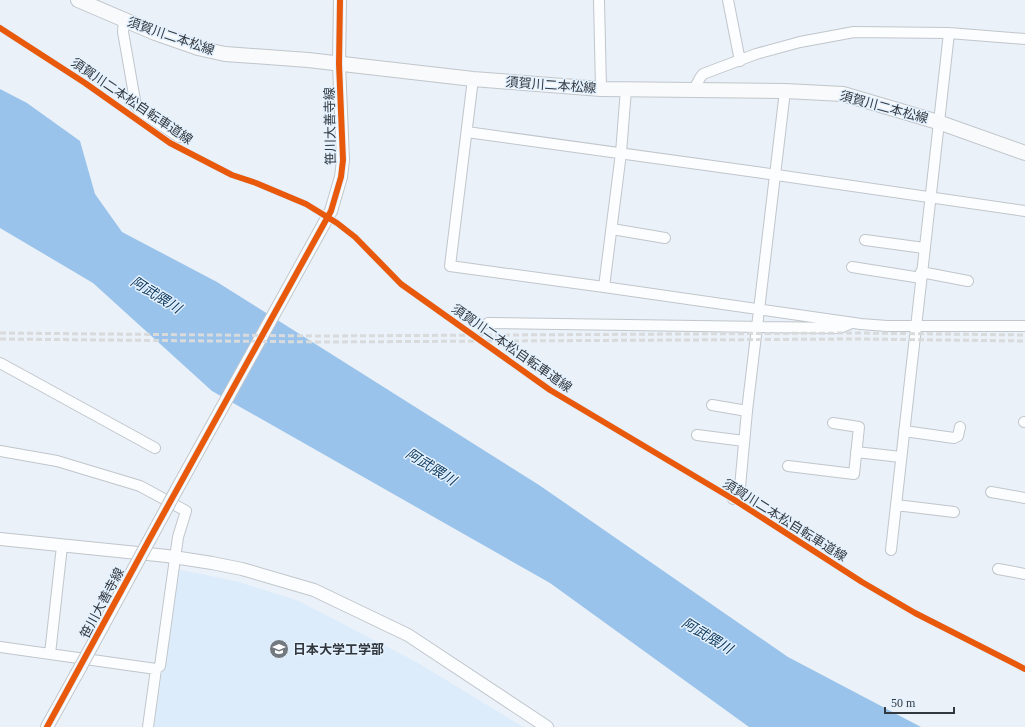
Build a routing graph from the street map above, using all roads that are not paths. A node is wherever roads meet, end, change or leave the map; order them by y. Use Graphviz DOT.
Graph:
graph roads {
  1 [pos="78,0"];
  2 [pos="332,0"];
  3 [pos="340,0"];
  4 [pos="599,0"];
  5 [pos="728,0"];
  6 [pos="124,20"];
  7 [pos="949,33"];
  8 [pos="1025,39"];
  9 [pos="740,60"];
  10 [pos="339,64"];
  11 [pos="473,79"];
  12 [pos="601,89"];
  13 [pos="626,89"];
  14 [pos="693,91"];
  15 [pos="785,91"];
  16 [pos="938,122"];
  17 [pos="467,132"];
  18 [pos="179,137"];
  19 [pos="621,153"];
  20 [pos="1025,153"];
  21 [pos="774,174"];
  22 [pos="930,197"];
  23 [pos="1025,211"];
  24 [pos="612,229"];
  25 [pos="665,238"];
  26 [pos="865,240"];
  27 [pos="924,248"];
  28 [pos="852,267"];
  29 [pos="921,275"];
  30 [pos="968,281"];
  31 [pos="604,287"];
  32 [pos="760,309"];
  33 [pos="488,322"];
  34 [pos="854,323"];
  35 [pos="758,326"];
  36 [pos="916,326"];
  37 [pos="1025,326"];
  38 [pos="0,363"];
  39 [pos="712,405"];
  40 [pos="747,411"];
  41 [pos="833,423"];
  42 [pos="960,427"];
  43 [pos="904,431"];
  44 [pos="697,435"];
  45 [pos="744,441"];
  46 [pos="155,448"];
  47 [pos="0,451"];
  48 [pos="856,452"];
  49 [pos="901,457"];
  50 [pos="788,466"];
  51 [pos="991,492"];
  52 [pos="1025,498"];
  53 [pos="732,499"];
  54 [pos="896,505"];
  55 [pos="954,512"];
  56 [pos="0,539"];
  57 [pos="62,546"];
  58 [pos="891,550"];
  59 [pos="175,557"];
  60 [pos="998,569"];
  61 [pos="1025,574"];
  62 [pos="0,647"];
  63 [pos="50,654"];
  64 [pos="156,669"];
  65 [pos="47,727"];
  66 [pos="148,727"];
  67 [pos="547,727"];
  1 -- 6 [label="main road, 須賀川二本松線"];
  2 -- 10 [label="street"];
  3 -- 10 [label="street"];
  4 -- 12 [label="street"];
  5 -- 9 [label="street"];
  6 -- 10 [label="main road, 須賀川二本松線"];
  6 -- 18 [label="street"];
  7 -- 8 [label="street"];
  7 -- 9 [label="street"];
  7 -- 16 [label="street"];
  9 -- 14 [label="street"];
  10 -- 11 [label="main road, 須賀川二本松線"];
  10 -- 65 [label="street, 笹川大善寺線, bridge"];
  11 -- 12 [label="main road, 須賀川二本松線"];
  11 -- 17 [label="street"];
  12 -- 13 [label="main road, 須賀川二本松線"];
  13 -- 14 [label="main road, 須賀川二本松線"];
  13 -- 19 [label="street"];
  14 -- 15 [label="main road, 須賀川二本松線"];
  15 -- 16 [label="main road, 須賀川二本松線"];
  15 -- 21 [label="street"];
  16 -- 20 [label="main road, 須賀川二本松線"];
  16 -- 22 [label="street"];
  17 -- 19 [label="street"];
  17 -- 31 [label="street"];
  19 -- 21 [label="street"];
  19 -- 24 [label="street"];
  21 -- 22 [label="street"];
  21 -- 32 [label="street"];
  22 -- 23 [label="street"];
  22 -- 27 [label="street"];
  24 -- 25 [label="street"];
  24 -- 31 [label="street"];
  26 -- 27 [label="street"];
  27 -- 29 [label="street"];
  28 -- 29 [label="street"];
  29 -- 30 [label="street"];
  29 -- 36 [label="street"];
  31 -- 32 [label="street"];
  32 -- 34 [label="street"];
  32 -- 35 [label="street"];
  33 -- 35 [label="street"];
  34 -- 35 [label="street"];
  34 -- 36 [label="street"];
  35 -- 40 [label="street"];
  36 -- 37 [label="street"];
  36 -- 43 [label="street"];
  38 -- 46 [label="street"];
  39 -- 40 [label="street"];
  40 -- 45 [label="street"];
  41 -- 48 [label="street"];
  42 -- 43 [label="street"];
  43 -- 49 [label="street"];
  44 -- 45 [label="street"];
  45 -- 53 [label="street"];
  47 -- 59 [label="street"];
  48 -- 49 [label="street"];
  48 -- 50 [label="street"];
  49 -- 54 [label="street"];
  51 -- 52 [label="street"];
  54 -- 55 [label="street"];
  54 -- 58 [label="street"];
  56 -- 57 [label="street"];
  57 -- 59 [label="street"];
  57 -- 63 [label="street"];
  59 -- 64 [label="street"];
  59 -- 67 [label="street"];
  60 -- 61 [label="street"];
  62 -- 63 [label="street"];
  63 -- 64 [label="street"];
  64 -- 66 [label="street"];
}
